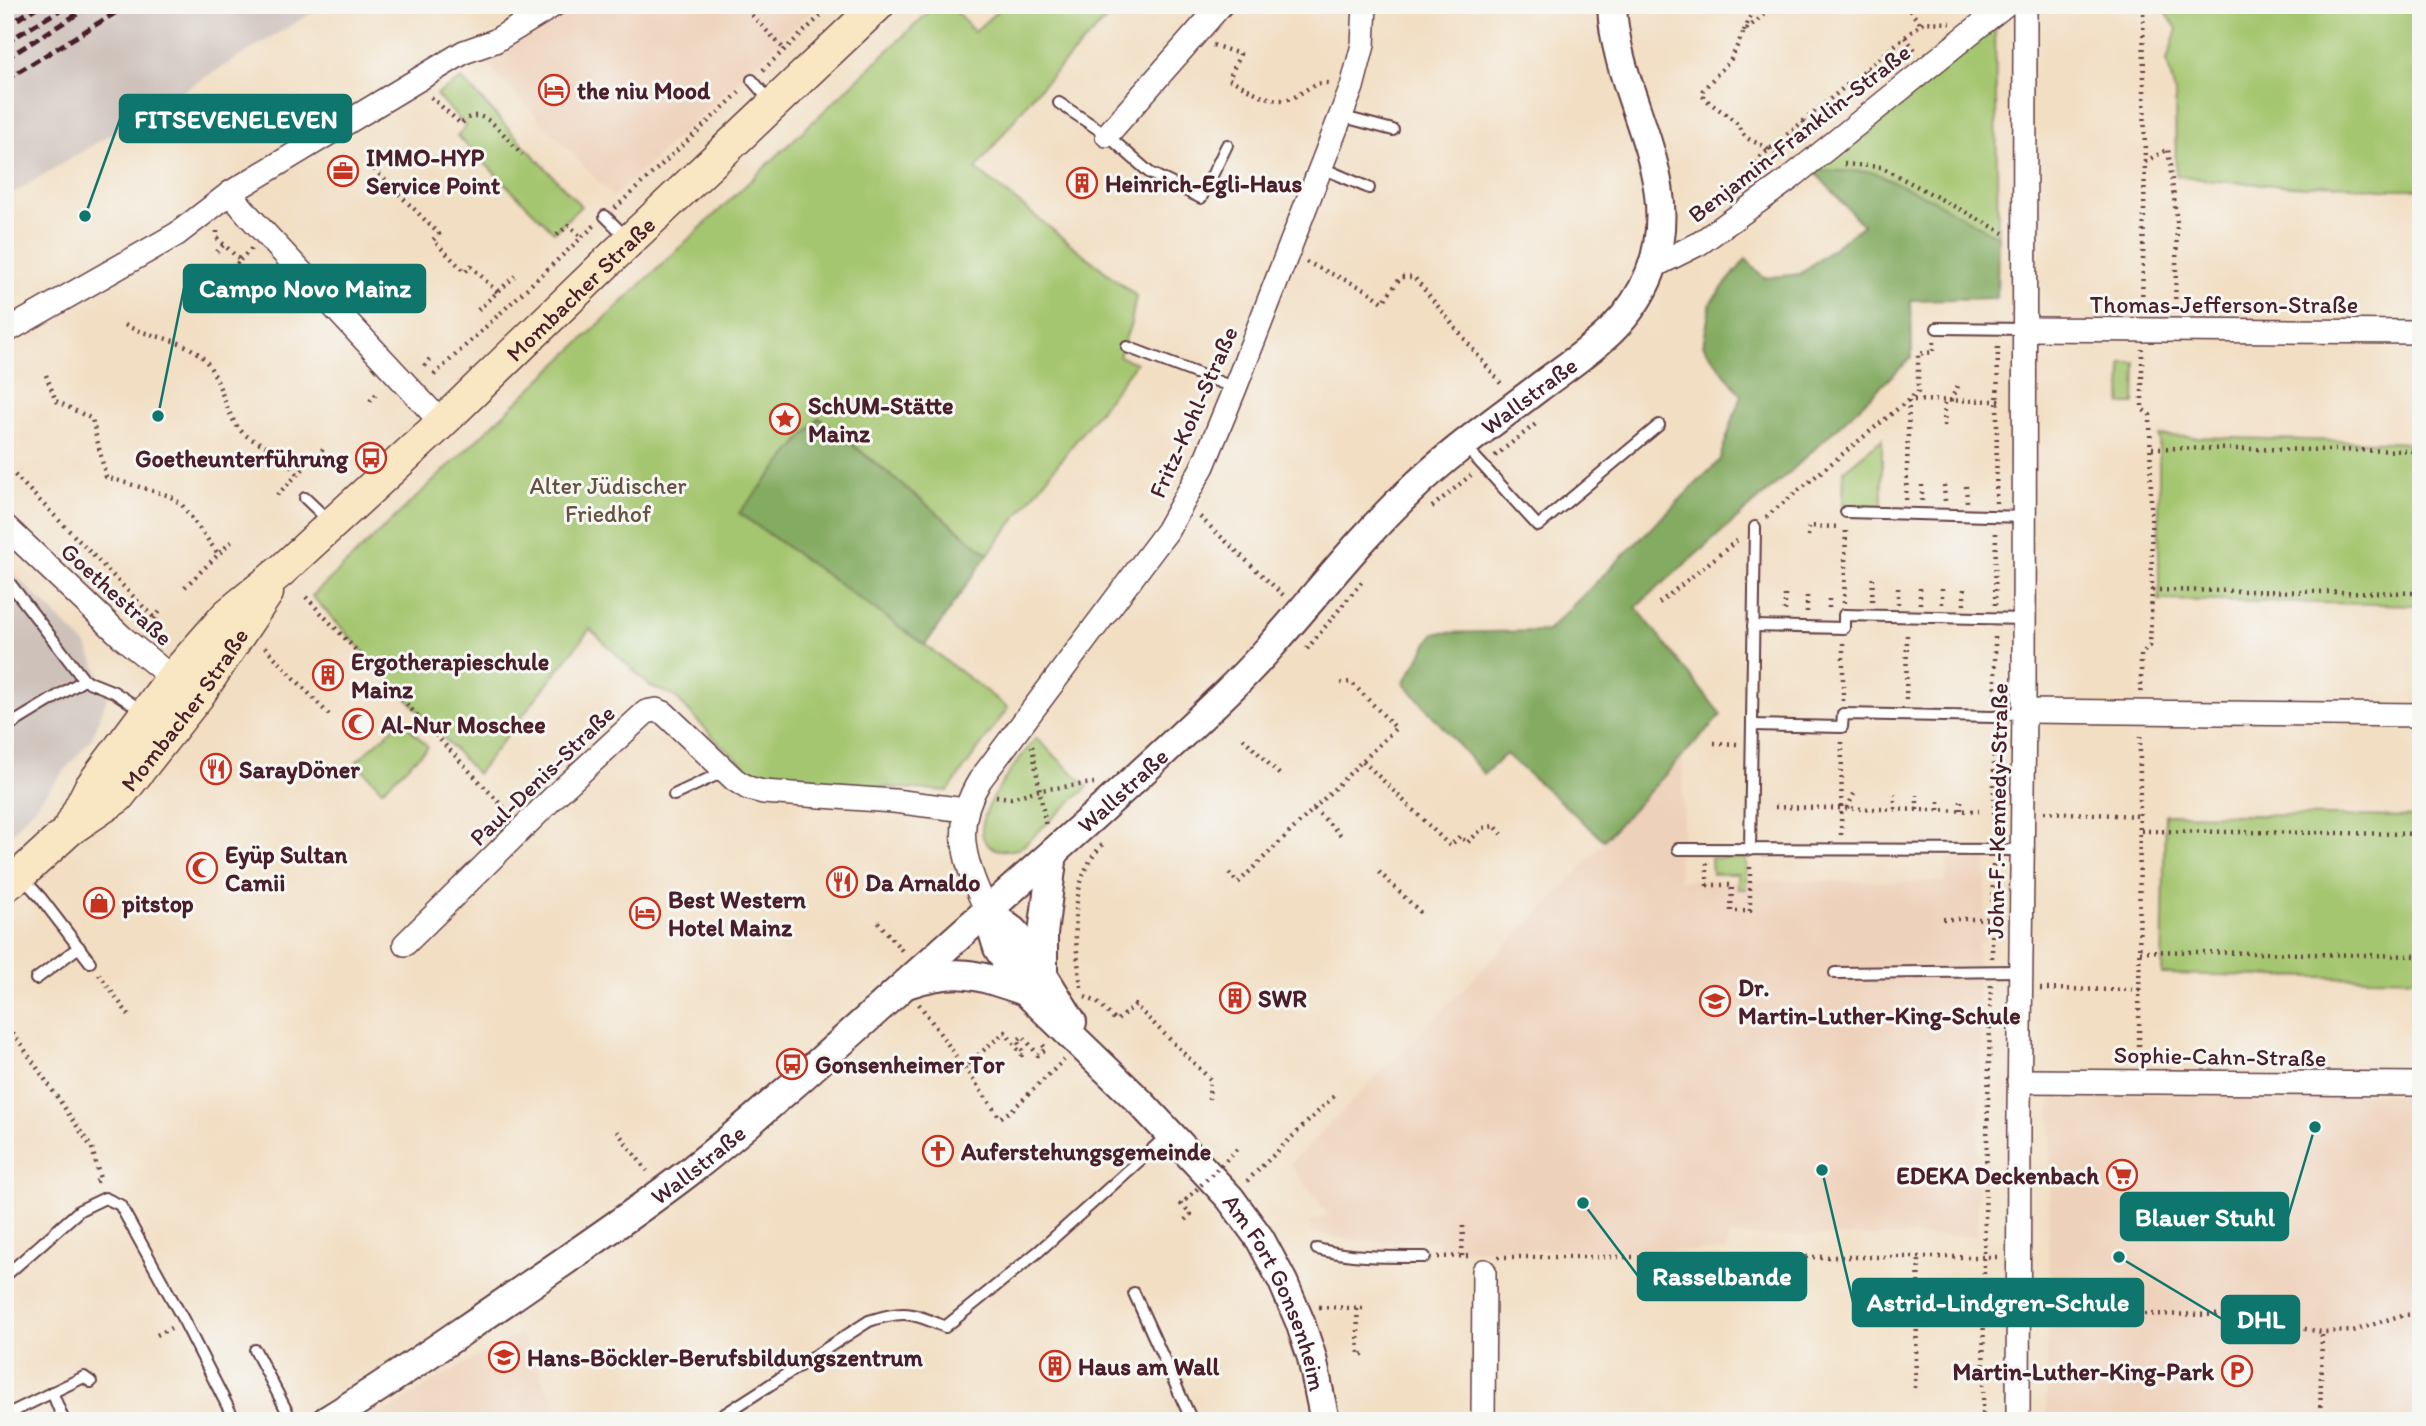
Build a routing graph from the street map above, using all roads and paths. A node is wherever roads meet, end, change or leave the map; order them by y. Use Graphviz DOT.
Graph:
graph roads {
  1 [pos="554,5"];
  2 [pos="742,5"];
  3 [pos="831,5"];
  4 [pos="878,5"];
  5 [pos="1221,5"];
  6 [pos="1365,5"];
  7 [pos="1612,5"];
  8 [pos="1749,5"];
  9 [pos="1777,5"];
  10 [pos="1905,5"];
  11 [pos="2005,5"];
  12 [pos="2025,5"];
  13 [pos="2143,5"];
  14 [pos="1961,17"];
  15 [pos="1921,24"];
  16 [pos="1744,32"];
  17 [pos="1192,38"];
  18 [pos="785,50"];
  19 [pos="752,80"];
  20 [pos="1334,85"];
  21 [pos="427,93"];
  22 [pos="1059,103"];
  23 [pos="773,104"];
  24 [pos="1340,116"];
  25 [pos="1393,130"];
  26 [pos="1107,135"];
  27 [pos="1227,145"];
  28 [pos="1768,150"];
  29 [pos="522,155"];
  30 [pos="2145,162"];
  31 [pos="1809,164"];
  32 [pos="1321,167"];
  33 [pos="374,169"];
  34 [pos="1369,188"];
  35 [pos="1747,191"];
  36 [pos="230,193"];
  37 [pos="605,216"];
  38 [pos="216,228"];
  39 [pos="557,235"];
  40 [pos="582,237"];
  41 [pos="630,240"];
  42 [pos="224,244"];
  43 [pos="255,244"];
  44 [pos="2026,246"];
  45 [pos="217,252"];
  46 [pos="240,260"];
  47 [pos="1311,265"];
  48 [pos="1653,267"];
  49 [pos="233,268"];
  50 [pos="514,276"];
  51 [pos="497,292"];
  52 [pos="478,310"];
  53 [pos="125,325"];
  54 [pos="1937,328"];
  55 [pos="1998,328"];
  56 [pos="2026,329"];
  57 [pos="2142,330"];
  58 [pos="2174,330"];
  59 [pos="5,332"];
  60 [pos="2421,332"];
  61 [pos="1127,347"];
  62 [pos="432,356"];
  63 [pos="424,366"];
  64 [pos="46,375"];
  65 [pos="433,375"];
  66 [pos="1502,385"];
  67 [pos="1957,386"];
  68 [pos="1235,388"];
  69 [pos="378,392"];
  70 [pos="1909,400"];
  71 [pos="370,401"];
  72 [pos="1948,401"];
  73 [pos="1997,401"];
  74 [pos="2025,401"];
  75 [pos="442,423"];
  76 [pos="1658,425"];
  77 [pos="1944,426"];
  78 [pos="1464,445"];
  79 [pos="325,447"];
  80 [pos="2152,448"];
  81 [pos="2421,451"];
  82 [pos="5,465"];
  83 [pos="298,475"];
  84 [pos="277,495"];
  85 [pos="305,498"];
  86 [pos="1846,512"];
  87 [pos="1197,514"];
  88 [pos="1906,514"];
  89 [pos="1996,516"];
  90 [pos="2025,517"];
  91 [pos="332,524"];
  92 [pos="5,526"];
  93 [pos="1755,527"];
  94 [pos="1846,527"];
  95 [pos="1808,536"];
  96 [pos="235,538"];
  97 [pos="219,555"];
  98 [pos="281,571"];
  99 [pos="1873,573"];
  100 [pos="5,577"];
  101 [pos="185,587"];
  102 [pos="2152,590"];
  103 [pos="2421,593"];
  104 [pos="306,597"];
  105 [pos="1660,603"];
  106 [pos="161,610"];
  107 [pos="1301,612"];
  108 [pos="1844,615"];
  109 [pos="1872,616"];
  110 [pos="1908,617"];
  111 [pos="1995,619"];
  112 [pos="154,620"];
  113 [pos="2025,620"];
  114 [pos="1753,626"];
  115 [pos="1844,628"];
  116 [pos="166,630"];
  117 [pos="265,648"];
  118 [pos="172,678"];
  119 [pos="84,680"];
  120 [pos="1341,683"];
  121 [pos="313,687"];
  122 [pos="307,691"];
  123 [pos="197,697"];
  124 [pos="2025,711"];
  125 [pos="2140,712"];
  126 [pos="146,713"];
  127 [pos="1843,714"];
  128 [pos="1906,715"];
  129 [pos="2421,715"];
  130 [pos="332,718"];
  131 [pos="1994,718"];
  132 [pos="1752,725"];
  133 [pos="1842,727"];
  134 [pos="5,728"];
  135 [pos="1031,738"];
  136 [pos="1243,738"];
  137 [pos="1714,743"];
  138 [pos="1752,744"];
  139 [pos="1363,761"];
  140 [pos="725,771"];
  141 [pos="1280,775"];
  142 [pos="1097,783"];
  143 [pos="1039,790"];
  144 [pos="1855,792"];
  145 [pos="1895,794"];
  146 [pos="674,795"];
  147 [pos="988,795"];
  148 [pos="1917,795"];
  149 [pos="1940,796"];
  150 [pos="1961,796"];
  151 [pos="1775,807"];
  152 [pos="1844,808"];
  153 [pos="1314,809"];
  154 [pos="1895,809"];
  155 [pos="965,810"];
  156 [pos="1917,810"];
  157 [pos="1939,810"];
  158 [pos="1961,810"];
  159 [pos="1979,811"];
  160 [pos="2023,811"];
  161 [pos="2141,816"];
  162 [pos="523,828"];
  163 [pos="69,830"];
  164 [pos="2141,831"];
  165 [pos="1502,834"];
  166 [pos="2421,834"];
  167 [pos="1109,838"];
  168 [pos="1344,838"];
  169 [pos="1050,841"];
  170 [pos="1678,849"];
  171 [pos="1750,850"];
  172 [pos="1840,850"];
  173 [pos="1994,850"];
  174 [pos="2022,850"];
  175 [pos="1379,872"];
  176 [pos="1229,873"];
  177 [pos="1707,873"];
  178 [pos="13,881"];
  179 [pos="986,912"];
  180 [pos="1422,914"];
  181 [pos="1943,919"];
  182 [pos="1993,919"];
  183 [pos="878,922"];
  184 [pos="405,944"];
  185 [pos="79,947"];
  186 [pos="2140,951"];
  187 [pos="904,953"];
  188 [pos="2421,956"];
  189 [pos="90,962"];
  190 [pos="1992,971"];
  191 [pos="1835,973"];
  192 [pos="36,979"];
  193 [pos="2021,980"];
  194 [pos="1034,982"];
  195 [pos="2140,990"];
  196 [pos="911,994"];
  197 [pos="1083,1002"];
  198 [pos="1097,1002"];
  199 [pos="131,1018"];
  200 [pos="5,1021"];
  201 [pos="1047,1035"];
  202 [pos="1079,1056"];
  203 [pos="964,1067"];
  204 [pos="2019,1081"];
  205 [pos="2139,1082"];
  206 [pos="2421,1084"];
  207 [pos="1335,1095"];
  208 [pos="1209,1099"];
  209 [pos="617,1131"];
  210 [pos="1170,1135"];
  211 [pos="1238,1148"];
  212 [pos="647,1171"];
  213 [pos="100,1179"];
  214 [pos="1247,1181"];
  215 [pos="1185,1220"];
  216 [pos="1463,1224"];
  217 [pos="1317,1250"];
  218 [pos="1425,1256"];
  219 [pos="1462,1256"];
  220 [pos="1919,1256"];
  221 [pos="1984,1256"];
  222 [pos="2018,1258"];
  223 [pos="1485,1261"];
  224 [pos="5,1276"];
  225 [pos="1134,1293"];
  226 [pos="1340,1308"];
  227 [pos="2054,1313"];
  228 [pos="2421,1314"];
  229 [pos="2322,1332"];
  230 [pos="255,1350"];
  231 [pos="1364,1354"];
  232 [pos="91,1382"];
  233 [pos="1915,1388"];
  234 [pos="52,1392"];
  235 [pos="15,1420"];
  236 [pos="64,1421"];
  237 [pos="235,1421"];
  238 [pos="292,1421"];
  239 [pos="326,1421"];
  240 [pos="714,1421"];
  241 [pos="1192,1421"];
  242 [pos="1325,1421"];
  243 [pos="1483,1421"];
  244 [pos="1983,1421"];
  245 [pos="2018,1421"];
  246 [pos="2320,1421"];
  1 -- 36 [label="street"];
  2 -- 18 [label="path"];
  3 -- 18 [label="path"];
  4 -- 23 [label="main road, Mombacher Straße"];
  5 -- 17 [label="street"];
  6 -- 24 [label="street, Fritz-Kohl-Straße"];
  7 -- 48 [label="street, Wallstraße"];
  8 -- 16 [label="path"];
  9 -- 16 [label="path"];
  10 -- 15 [label="path"];
  11 -- 31 [label="street, Benjamin-Franklin-Straße"];
  12 -- 44 [label="street"];
  13 -- 30 [label="path"];
  14 -- 15 [label="path"];
  15 -- 28 [label="path"];
  16 -- 28 [label="path"];
  17 -- 20 [label="path"];
  17 -- 26 [label="street"];
  18 -- 19 [label="path"];
  19 -- 23 [label="lane"];
  19 -- 37 [label="path"];
  21 -- 29 [label="path"];
  22 -- 26 [label="lane"];
  23 -- 41 [label="main road, Mombacher Straße"];
  24 -- 25 [label="lane"];
  24 -- 32 [label="street, Fritz-Kohl-Straße"];
  26 -- 27 [label="lane"];
  28 -- 35 [label="path"];
  30 -- 57 [label="path"];
  30 -- 58 [label="path"];
  31 -- 44 [label="path"];
  31 -- 48 [label="street, Benjamin-Franklin-Straße"];
  32 -- 34 [label="lane"];
  32 -- 68 [label="street, Fritz-Kohl-Straße"];
  33 -- 51 [label="path"];
  36 -- 59 [label="street"];
  36 -- 75 [label="street"];
  37 -- 40 [label="path"];
  37 -- 41 [label="lane"];
  38 -- 42 [label="path"];
  39 -- 40 [label="path"];
  40 -- 65 [label="path"];
  41 -- 75 [label="main road, Mombacher Straße"];
  42 -- 45 [label="path"];
  42 -- 46 [label="path"];
  43 -- 46 [label="path"];
  44 -- 56 [label="street"];
  46 -- 49 [label="path"];
  47 -- 66 [label="path"];
  48 -- 78 [label="street, Wallstraße"];
  50 -- 51 [label="path"];
  51 -- 52 [label="path"];
  53 -- 83 [label="path"];
  54 -- 55 [label="lane"];
  54 -- 70 [label="path"];
  55 -- 56 [label="lane"];
  55 -- 73 [label="path"];
  56 -- 57 [label="street, Thomas-Jefferson-Straße"];
  56 -- 74 [label="street, John-F.-Kennedy-Straße"];
  57 -- 58 [label="street, Thomas-Jefferson-Straße"];
  57 -- 80 [label="path"];
  58 -- 60 [label="street, Thomas-Jefferson-Straße"];
  61 -- 68 [label="lane"];
  62 -- 63 [label="path"];
  64 -- 97 [label="path"];
  67 -- 72 [label="path"];
  68 -- 155 [label="street, Fritz-Kohl-Straße"];
  69 -- 71 [label="path"];
  70 -- 72 [label="path"];
  70 -- 88 [label="path"];
  70 -- 93 [label="path"];
  72 -- 73 [label="path"];
  72 -- 77 [label="path"];
  73 -- 74 [label="path"];
  73 -- 89 [label="path"];
  74 -- 90 [label="street, John-F.-Kennedy-Straße"];
  75 -- 91 [label="main road, Mombacher Straße"];
  76 -- 78 [label="lane"];
  78 -- 107 [label="street, Wallstraße"];
  79 -- 83 [label="path"];
  80 -- 81 [label="path"];
  80 -- 102 [label="path"];
  82 -- 112 [label="path"];
  83 -- 84 [label="path"];
  85 -- 91 [label="lane"];
  86 -- 88 [label="lane"];
  86 -- 94 [label="path"];
  87 -- 107 [label="path"];
  88 -- 89 [label="lane"];
  89 -- 90 [label="lane"];
  89 -- 111 [label="path"];
  90 -- 113 [label="street, John-F.-Kennedy-Straße"];
  91 -- 98 [label="main road, Mombacher Straße"];
  92 -- 118 [label="street, Goethestraße"];
  93 -- 105 [label="path"];
  93 -- 114 [label="lane"];
  94 -- 95 [label="path"];
  94 -- 108 [label="path"];
  96 -- 97 [label="path"];
  97 -- 101 [label="path"];
  98 -- 118 [label="main road, Mombacher Straße"];
  98 -- 123 [label="main road, Mombacher Straße"];
  99 -- 109 [label="path"];
  100 -- 119 [label="lane"];
  102 -- 103 [label="path"];
  102 -- 125 [label="path"];
  104 -- 162 [label="path"];
  106 -- 112 [label="path"];
  107 -- 169 [label="street, Wallstraße"];
  108 -- 109 [label="lane"];
  108 -- 115 [label="lane"];
  109 -- 110 [label="lane"];
  110 -- 111 [label="lane"];
  110 -- 128 [label="path"];
  111 -- 113 [label="lane"];
  111 -- 131 [label="path"];
  112 -- 116 [label="path"];
  113 -- 124 [label="street, John-F.-Kennedy-Straße"];
  114 -- 115 [label="lane"];
  114 -- 132 [label="lane"];
  115 -- 127 [label="path"];
  117 -- 122 [label="path"];
  118 -- 123 [label="street, Goethestraße"];
  118 -- 126 [label="main road, Mombacher Straße"];
  119 -- 126 [label="lane"];
  119 -- 134 [label="lane"];
  120 -- 139 [label="path"];
  121 -- 122 [label="path"];
  122 -- 130 [label="path"];
  123 -- 163 [label="main road, Mombacher Straße"];
  124 -- 125 [label="street"];
  124 -- 131 [label="lane"];
  124 -- 160 [label="street, John-F.-Kennedy-Straße"];
  125 -- 129 [label="street"];
  125 -- 161 [label="path"];
  126 -- 163 [label="main road, Mombacher Straße"];
  127 -- 128 [label="lane"];
  127 -- 133 [label="lane"];
  128 -- 131 [label="lane"];
  131 -- 173 [label="path"];
  132 -- 133 [label="lane"];
  132 -- 138 [label="lane"];
  133 -- 152 [label="path"];
  135 -- 143 [label="path"];
  136 -- 141 [label="path"];
  137 -- 138 [label="path"];
  138 -- 171 [label="lane"];
  139 -- 153 [label="path"];
  139 -- 165 [label="path"];
  140 -- 146 [label="lane"];
  140 -- 155 [label="street, Paul-Denis-Straße"];
  140 -- 162 [label="street, Paul-Denis-Straße"];
  142 -- 143 [label="path"];
  143 -- 147 [label="path"];
  143 -- 169 [label="path"];
  144 -- 152 [label="path"];
  145 -- 154 [label="path"];
  148 -- 156 [label="path"];
  149 -- 157 [label="path"];
  150 -- 158 [label="path"];
  151 -- 152 [label="path"];
  152 -- 154 [label="path"];
  152 -- 172 [label="path"];
  153 -- 168 [label="path"];
  153 -- 176 [label="path"];
  154 -- 156 [label="path"];
  155 -- 179 [label="street, Fritz-Kohl-Straße"];
  156 -- 157 [label="path"];
  157 -- 158 [label="path"];
  158 -- 159 [label="path"];
  160 -- 161 [label="path"];
  160 -- 174 [label="street, John-F.-Kennedy-Straße"];
  161 -- 164 [label="path"];
  162 -- 184 [label="street, Paul-Denis-Straße"];
  163 -- 178 [label="main road, Mombacher Straße"];
  164 -- 166 [label="path"];
  164 -- 186 [label="path"];
  167 -- 197 [label="path"];
  169 -- 179 [label="street, Wallstraße"];
  169 -- 194 [label="street"];
  170 -- 171 [label="lane"];
  171 -- 172 [label="lane"];
  171 -- 177 [label="path"];
  172 -- 173 [label="lane"];
  173 -- 174 [label="lane"];
  173 -- 182 [label="path"];
  174 -- 193 [label="street, John-F.-Kennedy-Straße"];
  175 -- 180 [label="path"];
  178 -- 185 [label="lane"];
  179 -- 194 [label="street, Am Fort Gonsenheim"];
  179 -- 196 [label="street, Wallstraße"];
  181 -- 182 [label="path"];
  182 -- 190 [label="path"];
  183 -- 187 [label="path"];
  185 -- 189 [label="lane"];
  185 -- 192 [label="lane"];
  186 -- 188 [label="path"];
  186 -- 195 [label="path"];
  189 -- 199 [label="path"];
  190 -- 191 [label="lane"];
  190 -- 193 [label="lane"];
  190 -- 221 [label="path"];
  193 -- 195 [label="path"];
  193 -- 204 [label="street, John-F.-Kennedy-Straße"];
  194 -- 196 [label="street"];
  194 -- 202 [label="street, Am Fort Gonsenheim"];
  195 -- 205 [label="path"];
  196 -- 203 [label="path"];
  196 -- 239 [label="street, Wallstraße"];
  198 -- 208 [label="path"];
  200 -- 213 [label="path"];
  201 -- 203 [label="path"];
  202 -- 203 [label="path"];
  202 -- 210 [label="street, Am Fort Gonsenheim"];
  204 -- 205 [label="street, Sophie-Cahn-Straße"];
  204 -- 222 [label="street, John-F.-Kennedy-Straße"];
  205 -- 206 [label="street, Sophie-Cahn-Straße"];
  207 -- 214 [label="path"];
  209 -- 212 [label="path"];
  210 -- 240 [label="lane"];
  210 -- 242 [label="street, Am Fort Gonsenheim"];
  211 -- 215 [label="path, bridge"];
  216 -- 219 [label="path"];
  217 -- 218 [label="lane"];
  218 -- 219 [label="path"];
  219 -- 223 [label="path"];
  220 -- 221 [label="path"];
  220 -- 223 [label="path"];
  220 -- 233 [label="path"];
  221 -- 222 [label="path"];
  221 -- 244 [label="path"];
  222 -- 245 [label="street, John-F.-Kennedy-Straße"];
  223 -- 243 [label="street"];
  224 -- 237 [label="lane"];
  225 -- 241 [label="lane"];
  226 -- 231 [label="path"];
  227 -- 229 [label="path"];
  228 -- 229 [label="path"];
  229 -- 246 [label="path"];
  230 -- 238 [label="lane"];
  232 -- 234 [label="lane"];
  234 -- 235 [label="lane"];
  234 -- 236 [label="lane"];
}
